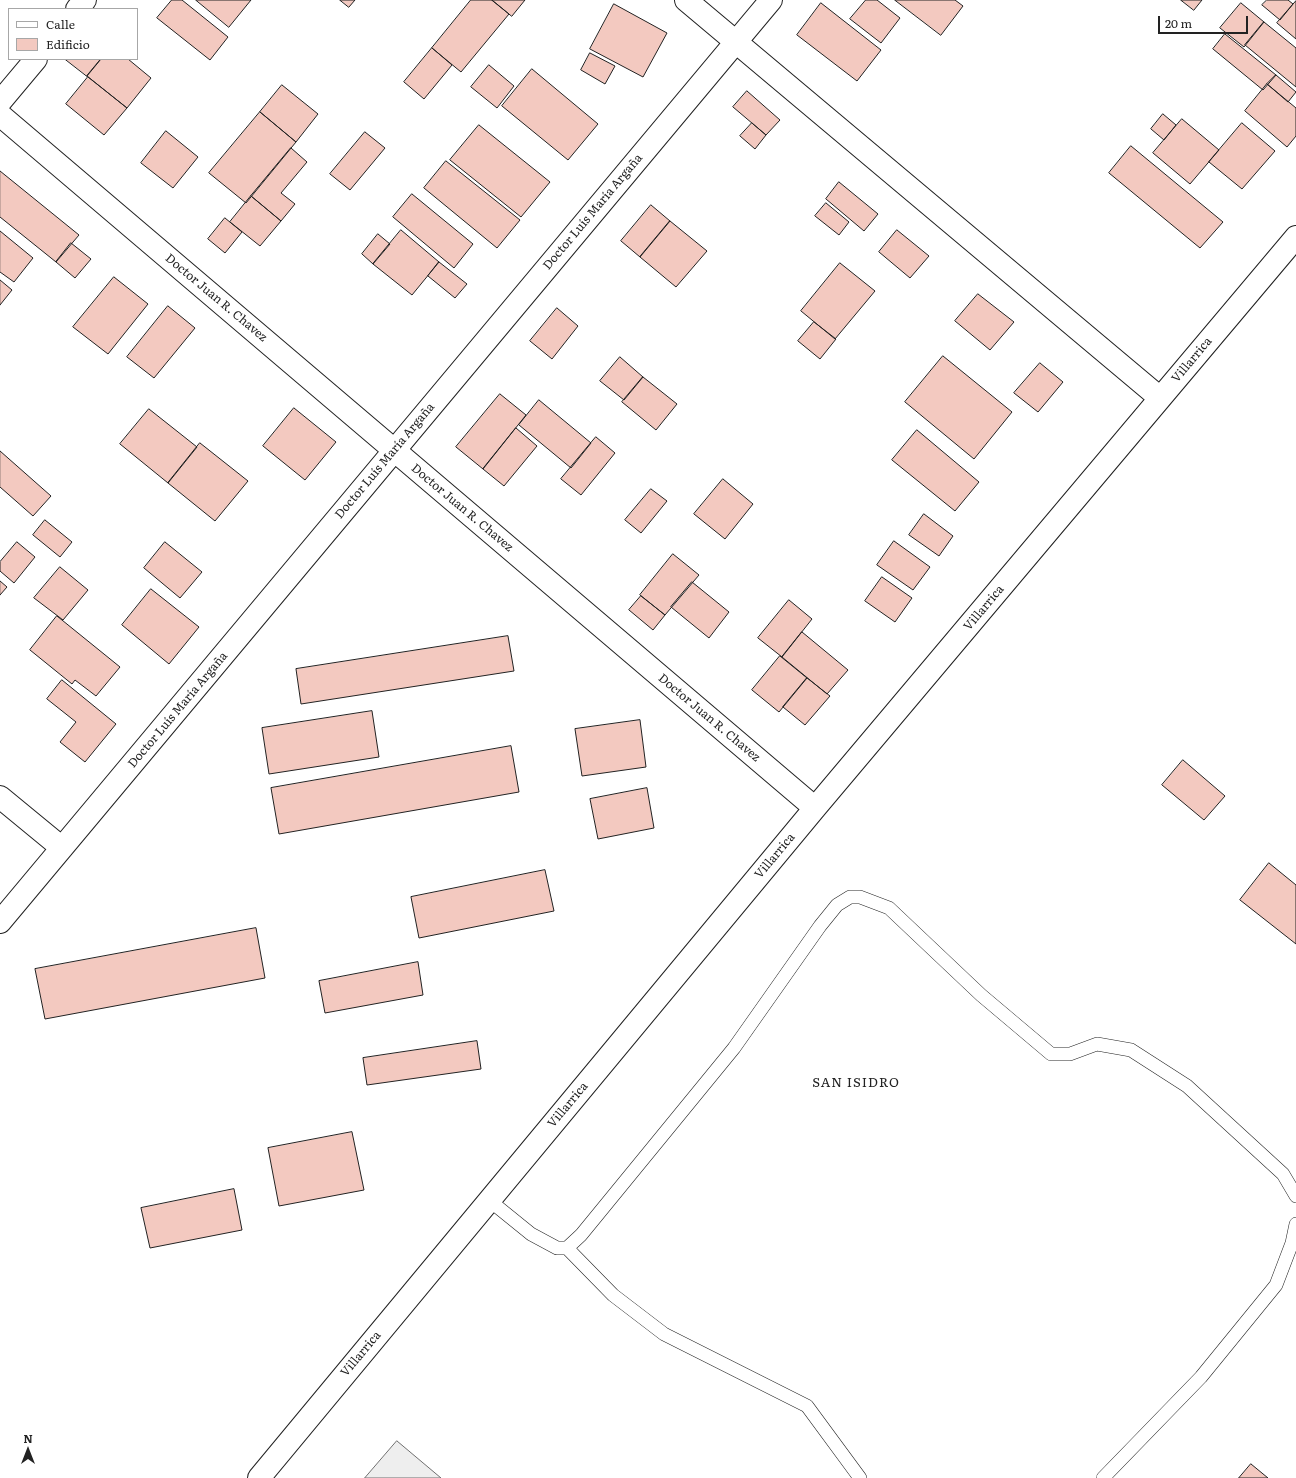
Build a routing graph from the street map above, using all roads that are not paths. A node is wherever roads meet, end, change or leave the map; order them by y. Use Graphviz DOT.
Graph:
graph roads {
  1 [pos="85,0"];
  2 [pos="686,0"];
  3 [pos="771,0"];
  4 [pos="79,8"];
  5 [pos="736,42"];
  6 [pos="35,60"];
  7 [pos="0,102"];
  8 [pos="0,115"];
  9 [pos="1296,237"];
  10 [pos="1160,398"];
  11 [pos="394,450"];
  12 [pos="0,796"];
  13 [pos="815,808"];
  14 [pos="62,848"];
  15 [pos="0,922"];
  16 [pos="1296,1196"];
  17 [pos="489,1200"];
  18 [pos="1296,1224"];
  19 [pos="567,1248"];
  20 [pos="259,1478"];
  21 [pos="860,1478"];
  22 [pos="1103,1478"];
  1 -- 4 [label="street"];
  2 -- 5 [label="street"];
  3 -- 5 [label="street, Doctor Luís María Argaña"];
  5 -- 10 [label="street"];
  5 -- 11 [label="street, Doctor Luís María Argaña"];
  6 -- 7 [label="street"];
  8 -- 11 [label="street, Doctor Juan R. Chavez"];
  9 -- 10 [label="street, Villarrica"];
  10 -- 13 [label="street, Villarrica"];
  11 -- 13 [label="street, Doctor Juan R. Chavez"];
  11 -- 14 [label="street, Doctor Luís María Argaña"];
  12 -- 14 [label="street"];
  13 -- 17 [label="street, Villarrica"];
  14 -- 15 [label="street, Doctor Luís María Argaña"];
  16 -- 19 [label="lane"];
  17 -- 19 [label="lane"];
  17 -- 20 [label="street, Villarrica"];
  18 -- 22 [label="lane"];
  19 -- 21 [label="lane"];
}
